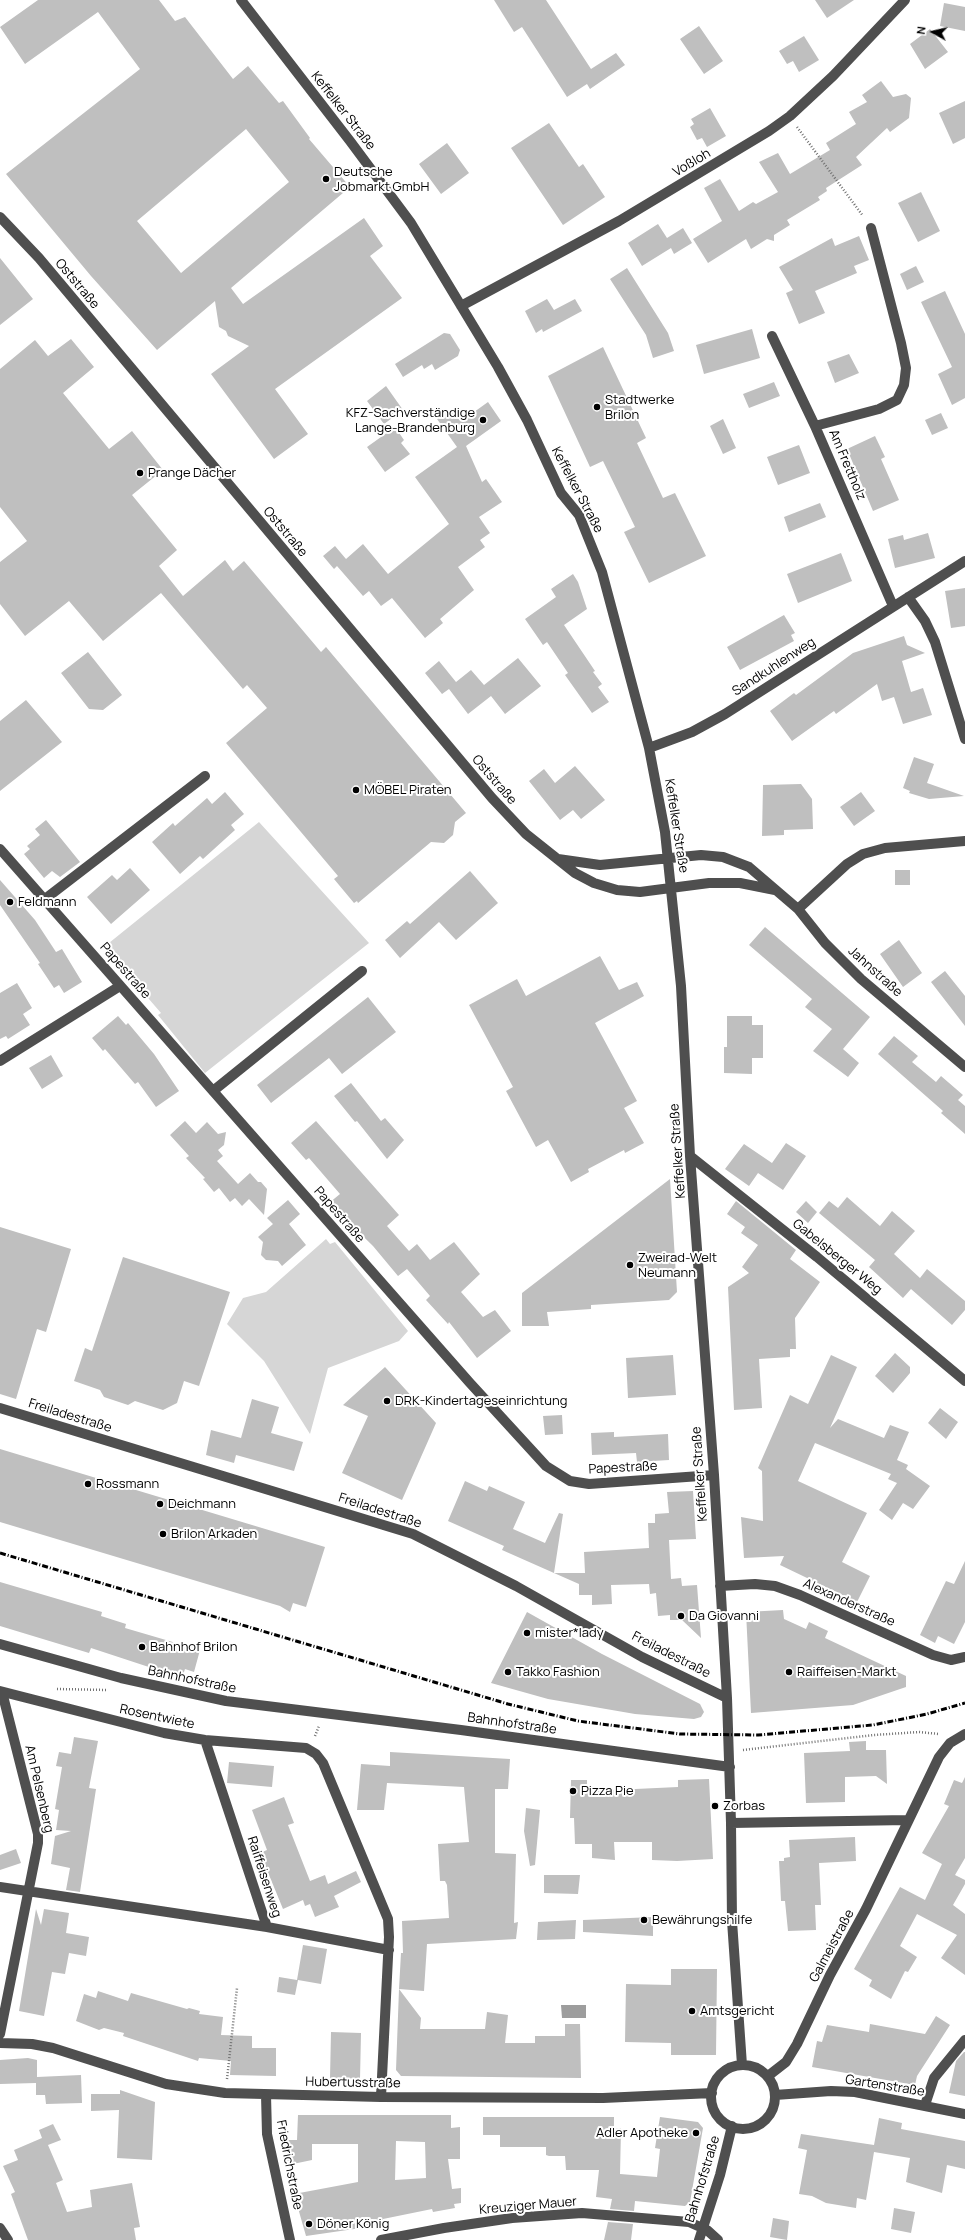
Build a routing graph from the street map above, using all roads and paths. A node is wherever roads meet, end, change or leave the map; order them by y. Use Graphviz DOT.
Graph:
graph roads {
  1 [pos="241,0"];
  2 [pos="905,0"];
  3 [pos="790,116"];
  4 [pos="0,217"];
  5 [pos="871,228"];
  6 [pos="461,306"];
  7 [pos="772,336"];
  8 [pos="815,426"];
  9 [pos="965,561"];
  10 [pos="908,597"];
  11 [pos="893,606"];
  12 [pos="965,739"];
  13 [pos="649,748"];
  14 [pos="205,776"];
  15 [pos="965,841"];
  16 [pos="0,849"];
  17 [pos="556,858"];
  18 [pos="668,858"];
  19 [pos="672,887"];
  20 [pos="776,890"];
  21 [pos="45,899"];
  22 [pos="798,909"];
  23 [pos="362,971"];
  24 [pos="120,986"];
  25 [pos="0,1061"];
  26 [pos="965,1067"];
  27 [pos="213,1092"];
  28 [pos="690,1156"];
  29 [pos="965,1381"];
  30 [pos="0,1408"];
  31 [pos="714,1475"];
  32 [pos="720,1586"];
  33 [pos="0,1644"];
  34 [pos="965,1657"];
  35 [pos="121,1678"];
  36 [pos="53,1689"];
  37 [pos="1,1692"];
  38 [pos="727,1698"];
  39 [pos="964,1734"];
  40 [pos="205,1740"];
  41 [pos="729,1751"];
  42 [pos="730,1767"];
  43 [pos="907,1820"];
  44 [pos="731,1824"];
  45 [pos="0,1887"];
  46 [pos="29,1893"];
  47 [pos="266,1927"];
  48 [pos="389,1950"];
  49 [pos="237,1988"];
  50 [pos="0,2034"];
  51 [pos="965,2040"];
  52 [pos="0,2042"];
  53 [pos="742,2065"];
  54 [pos="768,2076"];
  55 [pos="225,2093"];
  56 [pos="712,2093"];
  57 [pos="266,2095"];
  58 [pos="775,2095"];
  59 [pos="381,2097"];
  60 [pos="925,2105"];
  61 [pos="965,2114"];
  62 [pos="732,2126"];
  63 [pos="702,2227"];
  64 [pos="0,2228"];
  65 [pos="8,2240"];
  66 [pos="290,2240"];
  67 [pos="381,2240"];
  68 [pos="699,2240"];
  69 [pos="718,2240"];
  1 -- 6 [label="street, Keffelker Straße"];
  2 -- 3 [label="street, Voßloh"];
  3 -- 5 [label="path"];
  3 -- 6 [label="street, Voßloh"];
  4 -- 17 [label="street, Oststraße"];
  5 -- 8 [label="street"];
  6 -- 13 [label="street, Keffelker Straße"];
  7 -- 8 [label="street, Am Frettholz"];
  8 -- 11 [label="street, Am Frettholz"];
  9 -- 10 [label="street, Sandkuhlenweg"];
  10 -- 11 [label="street, Sandkuhlenweg"];
  10 -- 12 [label="street"];
  11 -- 13 [label="street, Sandkuhlenweg"];
  13 -- 18 [label="street, Keffelker Straße"];
  14 -- 21 [label="street"];
  15 -- 22 [label="street"];
  16 -- 21 [label="street, Papestraße"];
  17 -- 18 [label="street, Oststraße"];
  17 -- 19 [label="street, Oststraße"];
  18 -- 19 [label="street, Keffelker Straße"];
  18 -- 20 [label="street, Jahnstraße"];
  19 -- 20 [label="street, Jahnstraße"];
  19 -- 28 [label="street, Keffelker Straße"];
  20 -- 22 [label="street, Jahnstraße"];
  21 -- 24 [label="street, Papestraße"];
  22 -- 26 [label="street, Jahnstraße"];
  23 -- 27 [label="street"];
  24 -- 25 [label="street"];
  24 -- 27 [label="street, Papestraße"];
  27 -- 31 [label="street, Papestraße"];
  28 -- 29 [label="street, Gabelsberger Weg"];
  28 -- 31 [label="street, Keffelker Straße"];
  30 -- 38 [label="street, Freiladestraße"];
  31 -- 32 [label="street, Keffelker Straße"];
  32 -- 34 [label="street, Alexanderstraße"];
  32 -- 38 [label="street, Keffelker Straße"];
  33 -- 35 [label="street, Bahnhofstraße"];
  35 -- 36 [label="path"];
  35 -- 42 [label="street, Bahnhofstraße"];
  37 -- 40 [label="street, Rosentwiete"];
  37 -- 46 [label="street, Am Pelsenberg"];
  38 -- 41 [label="street, Keffelker Straße"];
  39 -- 41 [label="path"];
  39 -- 43 [label="street, Galmeistraße"];
  40 -- 47 [label="street, Raiffeisenweg"];
  40 -- 48 [label="street, Rosentwiete"];
  41 -- 42 [label="street, Keffelker Straße"];
  42 -- 44 [label="street"];
  43 -- 44 [label="street"];
  43 -- 54 [label="street, Galmeistraße"];
  44 -- 53 [label="street"];
  45 -- 46 [label="street"];
  46 -- 47 [label="street"];
  46 -- 50 [label="street, Am Pelsenberg"];
  47 -- 48 [label="street, Raiffeisenweg"];
  48 -- 59 [label="street"];
  49 -- 55 [label="path"];
  51 -- 60 [label="street"];
  52 -- 55 [label="street, Hubertusstraße"];
  53 -- 54 [label="street"];
  53 -- 56 [label="street"];
  54 -- 58 [label="street"];
  55 -- 57 [label="street, Hubertusstraße"];
  56 -- 59 [label="street, Hubertusstraße"];
  56 -- 62 [label="street"];
  57 -- 59 [label="street, Hubertusstraße"];
  57 -- 66 [label="street, Friedrichstraße"];
  58 -- 60 [label="street, Gartenstraße"];
  58 -- 62 [label="street"];
  60 -- 61 [label="street, Gartenstraße"];
  62 -- 63 [label="street, Bahnhofstraße"];
  63 -- 67 [label="street, Kreuziger Mauer"];
  63 -- 68 [label="street, Bahnhofstraße"];
  63 -- 69 [label="street"];
  64 -- 65 [label="street"];
}
